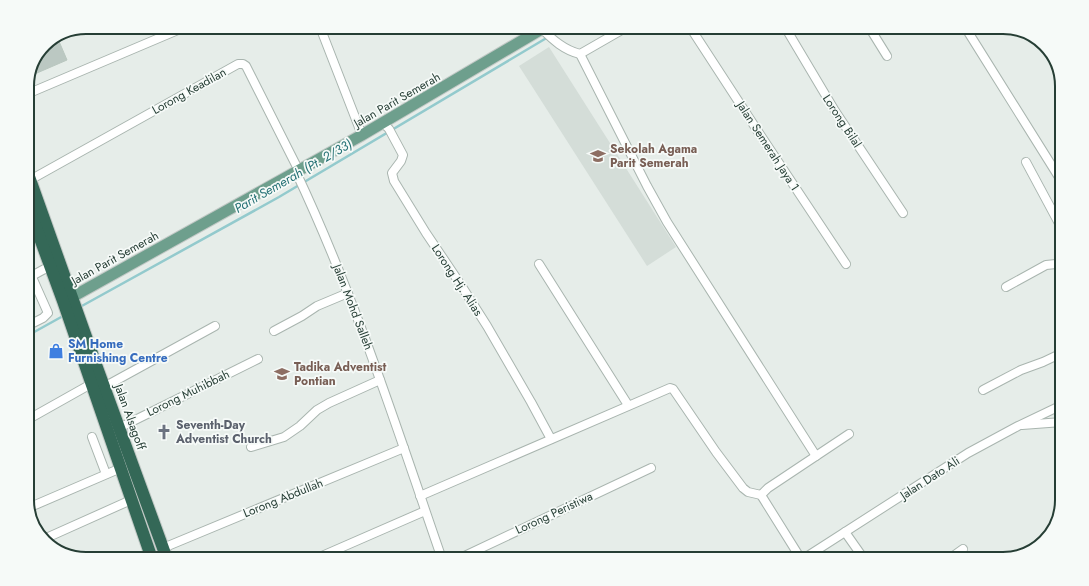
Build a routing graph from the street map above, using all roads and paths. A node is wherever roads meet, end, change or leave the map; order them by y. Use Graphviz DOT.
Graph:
graph roads {
  1 [pos="168,34"];
  2 [pos="323,34"];
  3 [pos="533,34"];
  4 [pos="546,34"];
  5 [pos="615,34"];
  6 [pos="695,34"];
  7 [pos="789,34"];
  8 [pos="873,34"];
  9 [pos="969,34"];
  10 [pos="580,54"];
  11 [pos="887,56"];
  12 [pos="34,91"];
  13 [pos="386,126"];
  14 [pos="362,135"];
  15 [pos="1026,162"];
  16 [pos="1055,171"];
  17 [pos="34,173"];
  18 [pos="298,174"];
  19 [pos="34,192"];
  20 [pos="306,193"];
  21 [pos="904,212"];
  22 [pos="1055,216"];
  23 [pos="34,222"];
  24 [pos="539,264"];
  25 [pos="846,264"];
  26 [pos="1055,264"];
  27 [pos="50,266"];
  28 [pos="34,274"];
  29 [pos="34,287"];
  30 [pos="1006,287"];
  31 [pos="348,293"];
  32 [pos="68,302"];
  33 [pos="34,322"];
  34 [pos="76,325"];
  35 [pos="215,326"];
  36 [pos="274,331"];
  37 [pos="1055,356"];
  38 [pos="258,359"];
  39 [pos="380,380"];
  40 [pos="91,384"];
  41 [pos="104,387"];
  42 [pos="983,390"];
  43 [pos="628,405"];
  44 [pos="1055,408"];
  45 [pos="34,416"];
  46 [pos="1055,423"];
  47 [pos="1018,426"];
  48 [pos="118,428"];
  49 [pos="849,434"];
  50 [pos="92,437"];
  51 [pos="552,439"];
  52 [pos="252,447"];
  53 [pos="404,448"];
  54 [pos="816,456"];
  55 [pos="121,468"];
  56 [pos="651,468"];
  57 [pos="106,474"];
  58 [pos="761,495"];
  59 [pos="420,496"];
  60 [pos="131,500"];
  61 [pos="34,505"];
  62 [pos="425,511"];
  63 [pos="845,532"];
  64 [pos="50,537"];
  65 [pos="963,549"];
  66 [pos="148,552"];
  67 [pos="165,552"];
  68 [pos="167,552"];
  69 [pos="331,552"];
  70 [pos="440,552"];
  71 [pos="473,552"];
  72 [pos="798,552"];
  73 [pos="813,552"];
  74 [pos="859,552"];
  75 [pos="959,552"];
  1 -- 12 [label="street"];
  2 -- 14 [label="street"];
  3 -- 13 [label="main road, Jalan Parit Semerah"];
  4 -- 10 [label="street"];
  5 -- 10 [label="street"];
  6 -- 25 [label="street, Jalan Semerah Jaya 1"];
  7 -- 21 [label="street, Lorong Bilal"];
  8 -- 11 [label="street"];
  9 -- 16 [label="street"];
  10 -- 54 [label="street"];
  13 -- 14 [label="main road, Jalan Parit Semerah"];
  13 -- 51 [label="street, Lorong Hj. Alias"];
  14 -- 18 [label="main road, Jalan Parit Semerah"];
  15 -- 22 [label="street"];
  17 -- 18 [label="street, Lorong Keadilan"];
  18 -- 20 [label="street, Lorong Keadilan"];
  18 -- 32 [label="main road, Jalan Parit Semerah"];
  19 -- 32 [label="highway, Jalan Alsagoff"];
  20 -- 31 [label="street, Jalan Mohd Salleh"];
  23 -- 27 [label="highway, Jalan Alsagoff"];
  24 -- 43 [label="street"];
  26 -- 30 [label="street"];
  27 -- 28 [label="street"];
  27 -- 32 [label="highway, Jalan Alsagoff"];
  29 -- 33 [label="street"];
  31 -- 36 [label="street"];
  31 -- 39 [label="street, Jalan Mohd Salleh"];
  32 -- 34 [label="highway, Jalan Alsagoff"];
  34 -- 40 [label="highway, Jalan Alsagoff"];
  34 -- 41 [label="highway, Jalan Alsagoff"];
  35 -- 41 [label="street"];
  37 -- 42 [label="street"];
  38 -- 48 [label="street, Lorong Muhibbah"];
  39 -- 52 [label="street"];
  39 -- 53 [label="street, Jalan Mohd Salleh"];
  40 -- 45 [label="street"];
  40 -- 55 [label="highway, Jalan Alsagoff"];
  41 -- 48 [label="highway, Jalan Alsagoff"];
  43 -- 51 [label="street"];
  43 -- 58 [label="street"];
  44 -- 47 [label="street, Jalan Dato Ali"];
  46 -- 47 [label="street"];
  47 -- 63 [label="street, Jalan Dato Ali"];
  48 -- 67 [label="highway, Jalan Alsagoff"];
  49 -- 54 [label="street"];
  50 -- 57 [label="street"];
  51 -- 59 [label="street"];
  53 -- 59 [label="street, Jalan Mohd Salleh"];
  53 -- 68 [label="street, Lorong Abdullah"];
  54 -- 58 [label="street"];
  55 -- 57 [label="street"];
  55 -- 60 [label="highway, Jalan Alsagoff"];
  56 -- 71 [label="street, Lorong Peristiwa"];
  57 -- 61 [label="street"];
  58 -- 72 [label="street"];
  59 -- 62 [label="street, Jalan Mohd Salleh"];
  60 -- 64 [label="street"];
  60 -- 66 [label="highway, Jalan Alsagoff"];
  62 -- 69 [label="street"];
  62 -- 70 [label="street, Jalan Mohd Salleh"];
  63 -- 73 [label="street, Jalan Dato Ali"];
  63 -- 74 [label="street"];
  65 -- 75 [label="street"];
}
